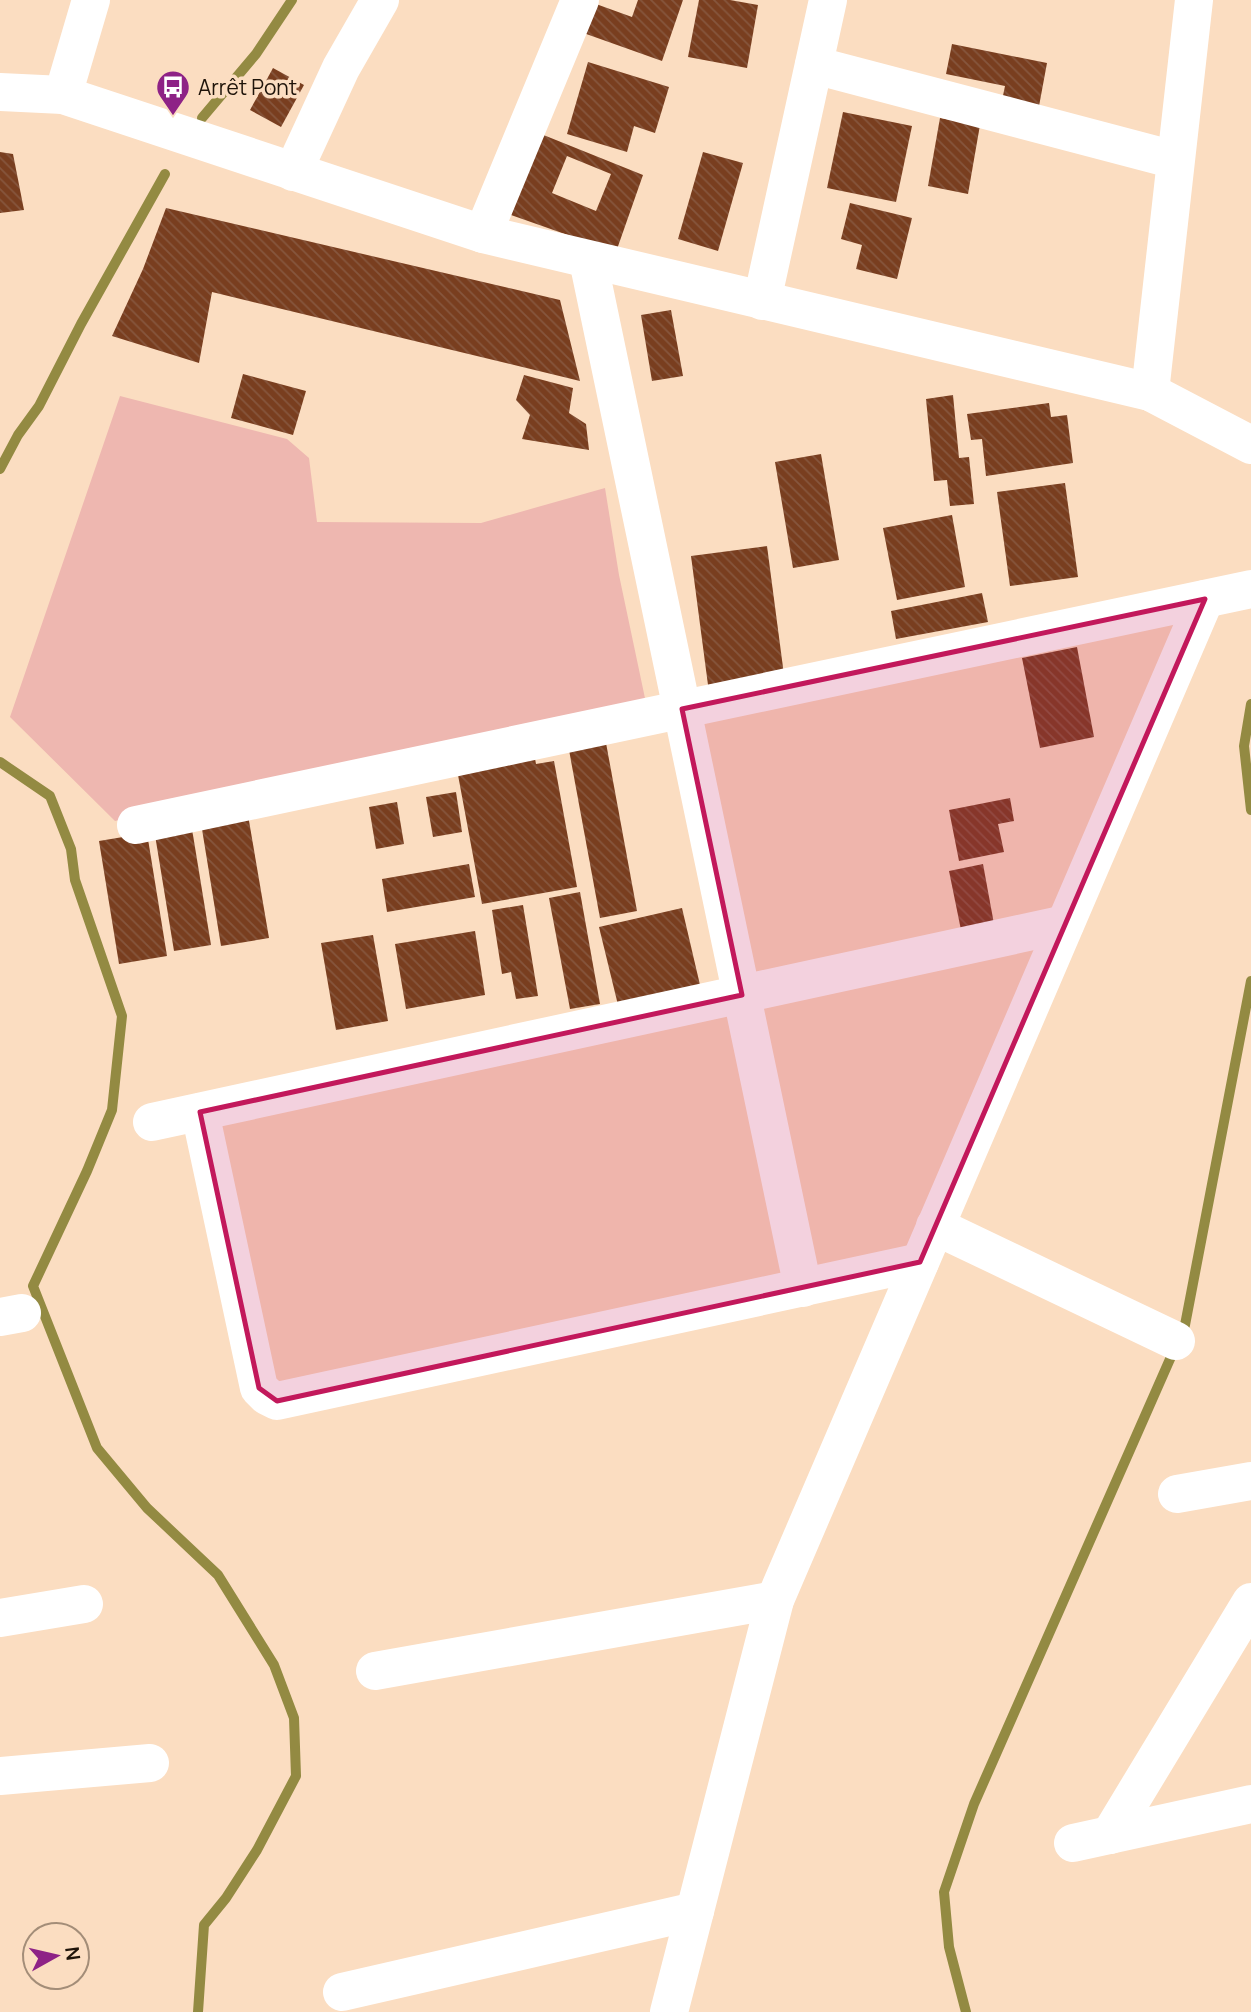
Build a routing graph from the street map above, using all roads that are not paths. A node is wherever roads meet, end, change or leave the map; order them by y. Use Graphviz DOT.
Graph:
graph roads {
  1 [pos="91,0"];
  2 [pos="380,0"];
  3 [pos="580,0"];
  4 [pos="828,0"];
  5 [pos="1194,0"];
  6 [pos="814,65"];
  7 [pos="0,92"];
  8 [pos="63,94"];
  9 [pos="1175,160"];
  10 [pos="293,172"];
  11 [pos="483,234"];
  12 [pos="589,260"];
  13 [pos="762,301"];
  14 [pos="1150,393"];
  15 [pos="1251,445"];
  16 [pos="1251,589"];
  17 [pos="1205,599"];
  18 [pos="682,709"];
  19 [pos="136,825"];
  20 [pos="1065,924"];
  21 [pos="742,995"];
  22 [pos="200,1112"];
  23 [pos="152,1122"];
  24 [pos="935,1226"];
  25 [pos="920,1262"];
  26 [pos="803,1288"];
  27 [pos="1177,1341"];
  28 [pos="1251,1482"];
  29 [pos="1177,1494"];
  30 [pos="775,1600"];
  31 [pos="1251,1602"];
  32 [pos="84,1604"];
  33 [pos="0,1618"];
  34 [pos="375,1671"];
  35 [pos="150,1763"];
  36 [pos="0,1776"];
  37 [pos="1251,1804"];
  38 [pos="1110,1835"];
  39 [pos="1073,1843"];
  40 [pos="695,1911"];
  41 [pos="342,1992"];
  42 [pos="669,2012"];
  1 -- 8 [label="street"];
  2 -- 10 [label="street"];
  3 -- 11 [label="street"];
  4 -- 6 [label="street"];
  5 -- 9 [label="street"];
  6 -- 9 [label="street"];
  6 -- 13 [label="street"];
  7 -- 8 [label="street"];
  8 -- 10 [label="street"];
  9 -- 14 [label="street"];
  10 -- 11 [label="street"];
  11 -- 12 [label="street"];
  12 -- 13 [label="street"];
  12 -- 18 [label="street"];
  13 -- 14 [label="street"];
  14 -- 15 [label="street"];
  16 -- 17 [label="street"];
  17 -- 18 [label="street"];
  17 -- 20 [label="street"];
  18 -- 19 [label="street"];
  18 -- 21 [label="street"];
  20 -- 21 [label="street"];
  20 -- 24 [label="street"];
  21 -- 22 [label="street"];
  21 -- 26 [label="street"];
  22 -- 23 [label="street"];
  22 -- 26 [label="street"];
  24 -- 25 [label="street"];
  24 -- 27 [label="street"];
  25 -- 26 [label="street"];
  25 -- 30 [label="street"];
  28 -- 29 [label="street"];
  30 -- 34 [label="street"];
  30 -- 40 [label="street"];
  31 -- 38 [label="street"];
  32 -- 33 [label="street"];
  35 -- 36 [label="street"];
  37 -- 38 [label="street"];
  38 -- 39 [label="street"];
  40 -- 41 [label="street"];
  40 -- 42 [label="street"];
}
